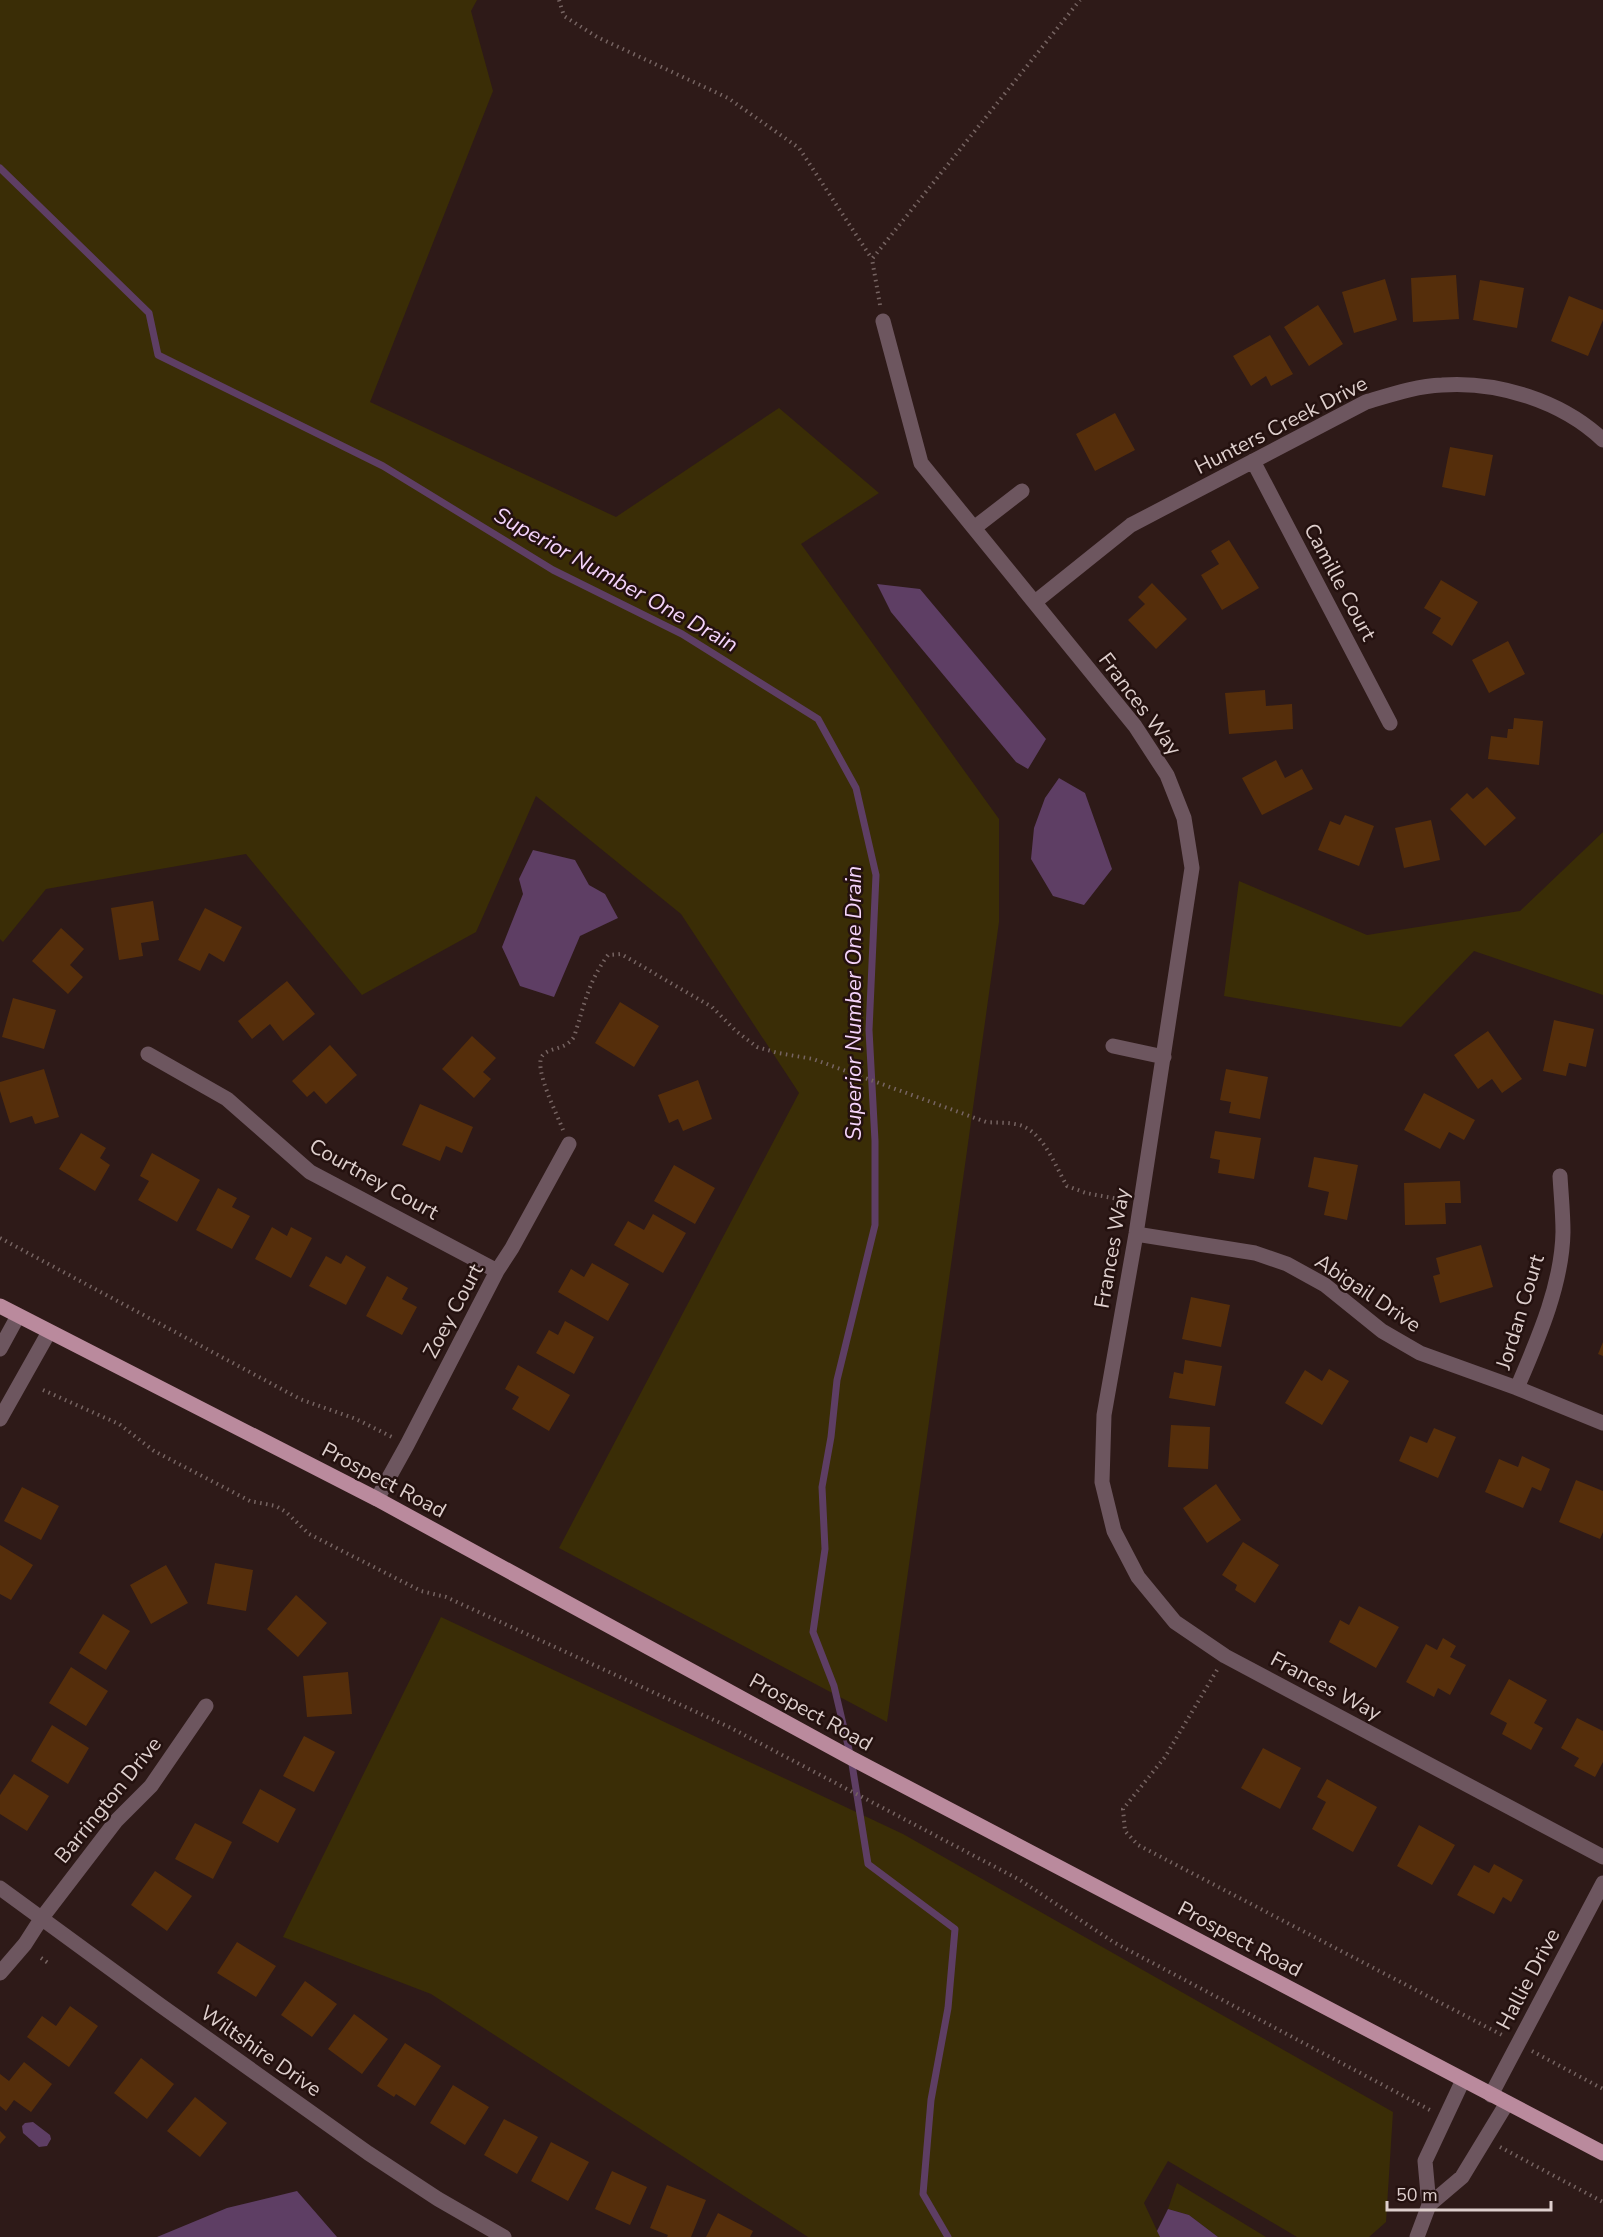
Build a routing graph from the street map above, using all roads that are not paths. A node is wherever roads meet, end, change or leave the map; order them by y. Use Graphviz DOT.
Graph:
graph roads {
  1 [pos="883,321"];
  2 [pos="1603,440"];
  3 [pos="1253,461"];
  4 [pos="1022,491"];
  5 [pos="974,528"];
  6 [pos="1035,602"];
  7 [pos="1390,723"];
  8 [pos="1113,1046"];
  9 [pos="148,1054"];
  10 [pos="1164,1057"];
  11 [pos="569,1144"];
  12 [pos="1560,1176"];
  13 [pos="1136,1233"];
  14 [pos="497,1271"];
  15 [pos="0,1306"];
  16 [pos="18,1316"];
  17 [pos="49,1332"];
  18 [pos="0,1349"];
  19 [pos="1517,1388"];
  20 [pos="0,1419"];
  21 [pos="1603,1423"];
  22 [pos="377,1499"];
  23 [pos="206,1706"];
  24 [pos="1603,1857"];
  25 [pos="1603,1883"];
  26 [pos="0,1888"];
  27 [pos="41,1919"];
  28 [pos="0,1973"];
  29 [pos="1463,2080"];
  30 [pos="1491,2095"];
  31 [pos="1507,2103"];
  32 [pos="1603,2153"];
  33 [pos="1429,2205"];
  34 [pos="504,2237"];
  35 [pos="1416,2237"];
  1 -- 5 [label="street, Frances Way"];
  2 -- 3 [label="street, Hunters Creek Drive"];
  3 -- 6 [label="street, Hunters Creek Drive"];
  3 -- 7 [label="street, Camille Court"];
  4 -- 5 [label="street"];
  5 -- 6 [label="street, Frances Way"];
  6 -- 10 [label="street, Frances Way"];
  8 -- 10 [label="street"];
  9 -- 14 [label="street, Courtney Court"];
  10 -- 13 [label="street, Frances Way"];
  11 -- 14 [label="street, Zoey Court"];
  12 -- 19 [label="street, Jordan Court"];
  13 -- 19 [label="street, Abigail Drive"];
  13 -- 24 [label="street, Frances Way"];
  14 -- 22 [label="street, Zoey Court"];
  15 -- 16 [label="main road, Prospect Road"];
  16 -- 17 [label="main road, Prospect Road"];
  16 -- 18 [label="street"];
  17 -- 20 [label="street"];
  17 -- 22 [label="main road, Prospect Road"];
  19 -- 21 [label="street, Abigail Drive"];
  22 -- 29 [label="main road, Prospect Road"];
  23 -- 27 [label="street, Barrington Drive"];
  25 -- 30 [label="street, Hallie Drive"];
  26 -- 27 [label="street, Wiltshire Drive"];
  27 -- 28 [label="street, Barrington Drive"];
  27 -- 34 [label="street, Wiltshire Drive"];
  29 -- 30 [label="main road, Prospect Road"];
  29 -- 33 [label="street"];
  30 -- 31 [label="main road, Prospect Road"];
  31 -- 32 [label="main road, Prospect Road"];
  31 -- 33 [label="street"];
  33 -- 35 [label="street"];
}
